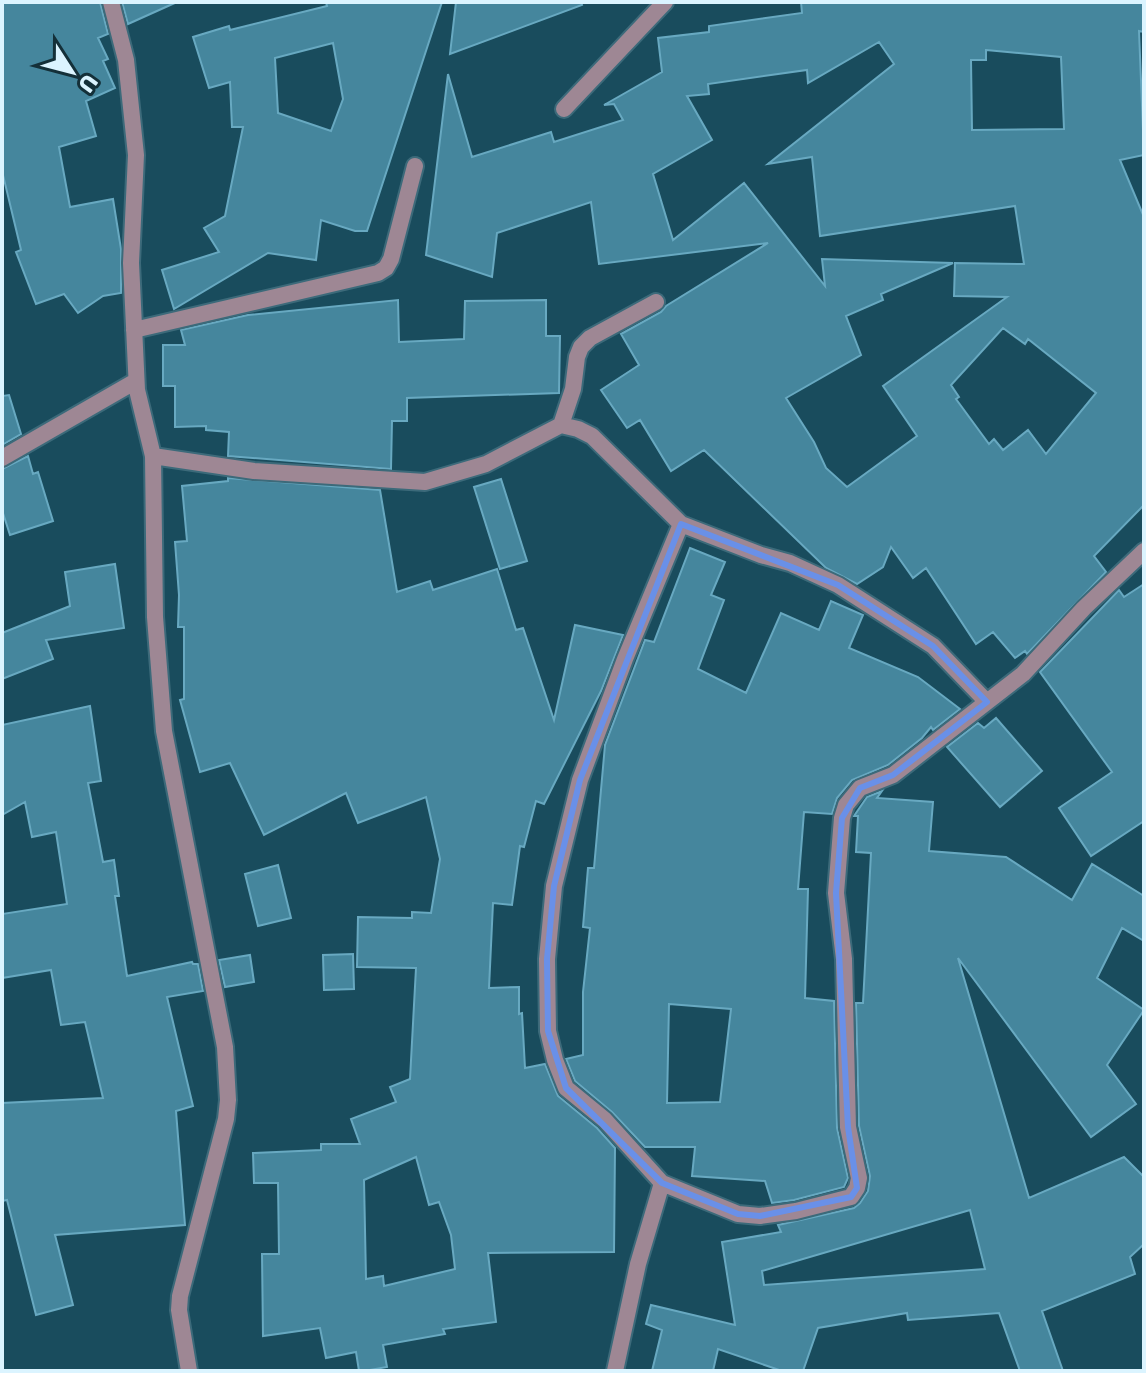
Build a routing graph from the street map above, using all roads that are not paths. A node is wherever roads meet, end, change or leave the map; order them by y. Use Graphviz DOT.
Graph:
graph roads {
  1 [pos="111,2"];
  2 [pos="665,2"];
  3 [pos="564,109"];
  4 [pos="415,166"];
  5 [pos="656,302"];
  6 [pos="134,330"];
  7 [pos="136,381"];
  8 [pos="561,425"];
  9 [pos="153,456"];
  10 [pos="2,458"];
  11 [pos="681,524"];
  12 [pos="1144,551"];
  13 [pos="987,702"];
  14 [pos="662,1183"];
  15 [pos="189,1371"];
  16 [pos="615,1371"];
  1 -- 6 [label="street"];
  2 -- 3 [label="street"];
  4 -- 6 [label="street"];
  5 -- 8 [label="street"];
  6 -- 7 [label="street"];
  7 -- 9 [label="street"];
  7 -- 10 [label="street"];
  8 -- 9 [label="street"];
  8 -- 11 [label="street"];
  9 -- 15 [label="street"];
  11 -- 13 [label="street"];
  11 -- 14 [label="street"];
  12 -- 13 [label="street"];
  13 -- 14 [label="street"];
  14 -- 16 [label="street"];
}
